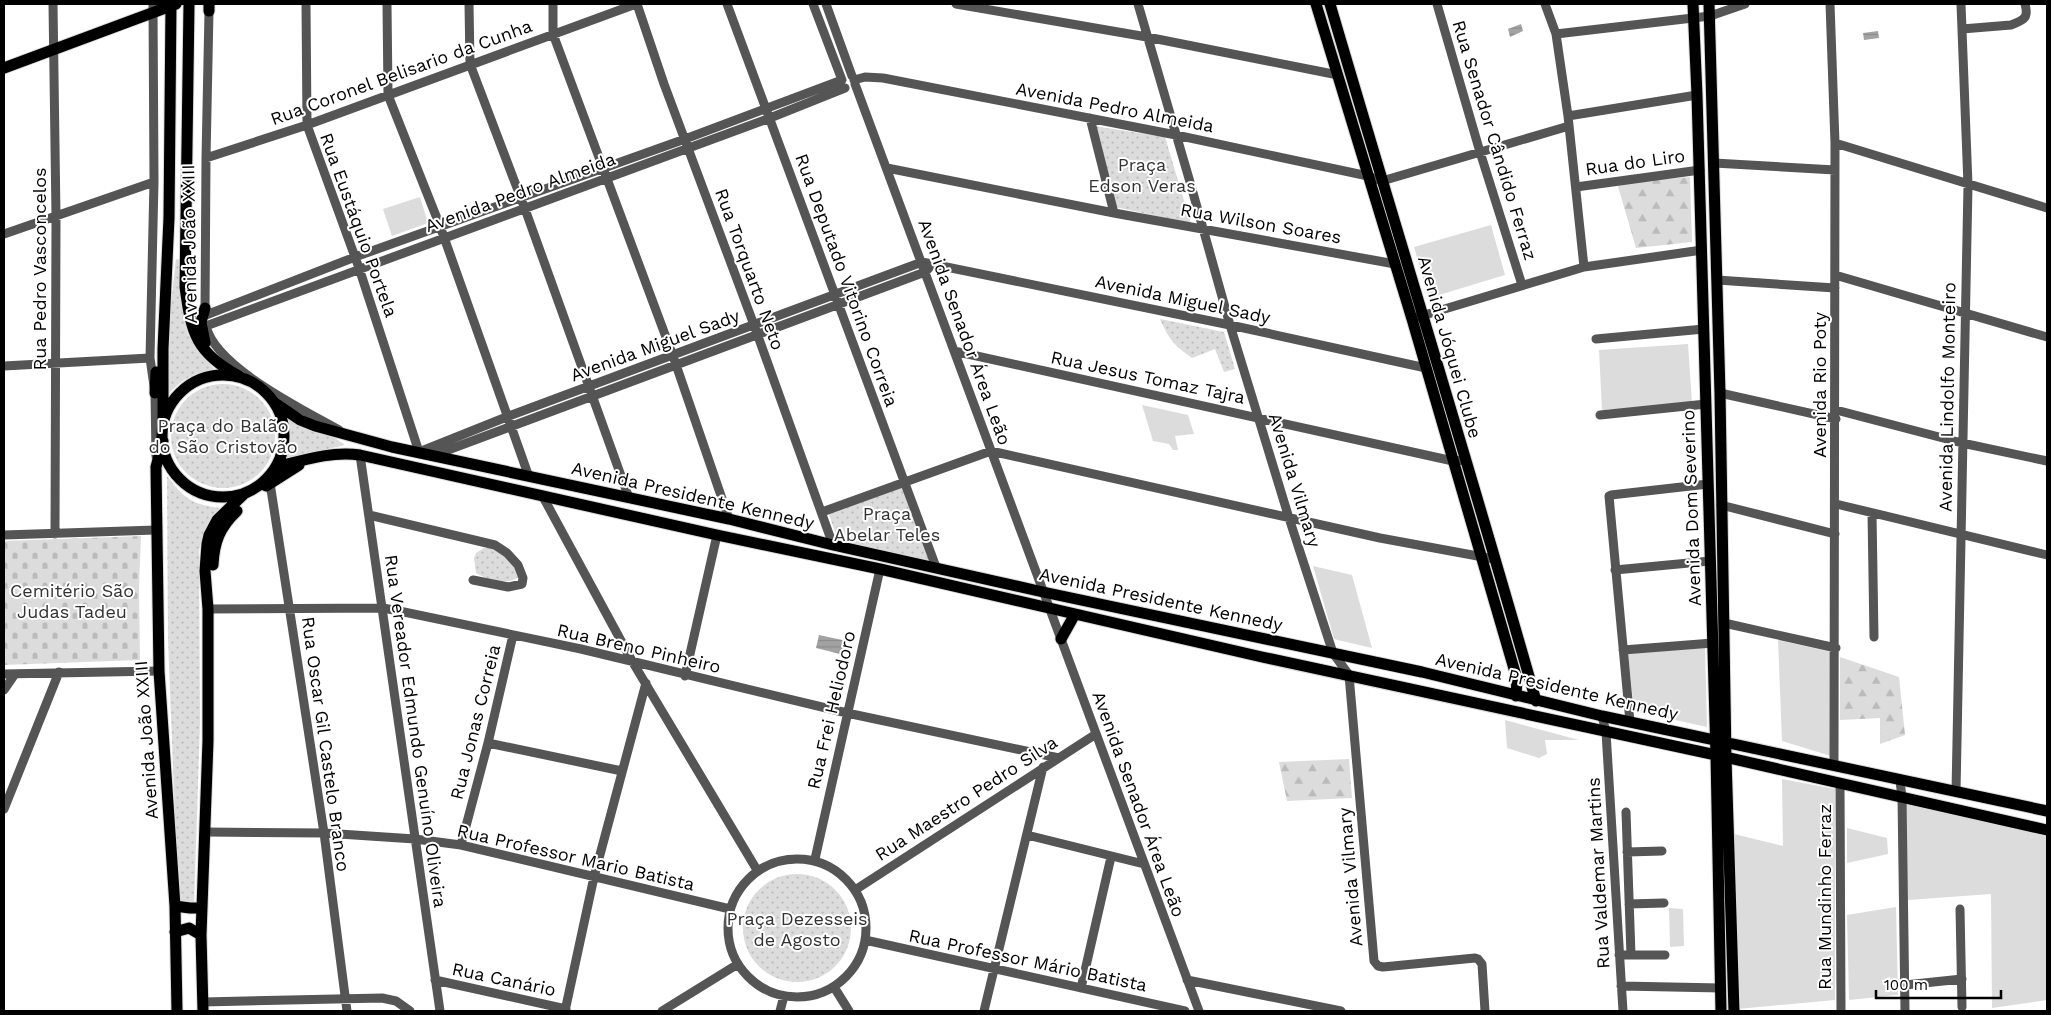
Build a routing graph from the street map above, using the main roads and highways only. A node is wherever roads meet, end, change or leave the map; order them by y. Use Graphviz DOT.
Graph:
graph roads {
  1 [pos="173,4"];
  2 [pos="189,4"];
  3 [pos="1316,4"];
  4 [pos="1330,4"];
  5 [pos="1693,4"];
  6 [pos="1709,4"];
  7 [pos="153,8"];
  8 [pos="4,68"];
  9 [pos="166,304"];
  10 [pos="205,312"];
  11 [pos="213,360"];
  12 [pos="239,376"];
  13 [pos="155,393"];
  14 [pos="275,403"];
  15 [pos="163,427"];
  16 [pos="163,442"];
  17 [pos="307,459"];
  18 [pos="276,467"];
  19 [pos="245,493"];
  20 [pos="208,609"];
  21 [pos="1075,614"];
  22 [pos="1060,639"];
  23 [pos="1516,696"];
  24 [pos="1536,701"];
  25 [pos="1721,742"];
  26 [pos="1721,756"];
  27 [pos="2047,811"];
  28 [pos="2047,830"];
  29 [pos="175,906"];
  30 [pos="202,908"];
  31 [pos="176,932"];
  32 [pos="201,935"];
  33 [pos="203,1007"];
  34 [pos="177,1011"];
  35 [pos="1721,1011"];
  36 [pos="1734,1011"];
  1 -- 7 [label="main road"];
  1 -- 9 [label="main road, Avenida João XXIII"];
  2 -- 11 [label="main road, Avenida João XXIII"];
  3 -- 23 [label="main road, Avenida Jóquei Clube"];
  4 -- 24 [label="main road, Avenida Jóquei Clube"];
  5 -- 25 [label="main road, Avenida Dom Severino"];
  6 -- 25 [label="main road, Avenida Dom Severino"];
  7 -- 8 [label="main road"];
  9 -- 13 [label="main road"];
  9 -- 15 [label="main road, Avenida João XXIII"];
  10 -- 11 [label="main road"];
  11 -- 12 [label="main road, Avenida João XXIII"];
  12 -- 14 [label="main road"];
  12 -- 15 [label="main road"];
  14 -- 18 [label="main road"];
  14 -- 23 [label="main road, Avenida Presidente Kennedy"];
  15 -- 16 [label="main road"];
  16 -- 19 [label="main road"];
  16 -- 29 [label="main road, Avenida João XXIII"];
  17 -- 18 [label="main road, Avenida Presidente Kennedy"];
  17 -- 20 [label="main road"];
  17 -- 21 [label="main road, Avenida Presidente Kennedy"];
  18 -- 19 [label="main road"];
  19 -- 20 [label="main road"];
  20 -- 30 [label="main road"];
  21 -- 22 [label="main road"];
  21 -- 26 [label="main road, Avenida Presidente Kennedy"];
  23 -- 24 [label="main road, Avenida Presidente Kennedy"];
  24 -- 25 [label="main road, Avenida Presidente Kennedy"];
  25 -- 26 [label="main road, Avenida Dom Severino"];
  25 -- 27 [label="main road, Avenida Presidente Kennedy"];
  26 -- 28 [label="main road, Avenida Presidente Kennedy"];
  26 -- 35 [label="main road, Avenida Dom Severino"];
  26 -- 36 [label="main road, Avenida Dom Severino"];
  29 -- 30 [label="main road"];
  29 -- 31 [label="main road, Avenida João XXIII"];
  30 -- 32 [label="main road"];
  31 -- 32 [label="main road"];
  31 -- 34 [label="main road, Avenida João XXIII"];
  32 -- 33 [label="main road"];
}
